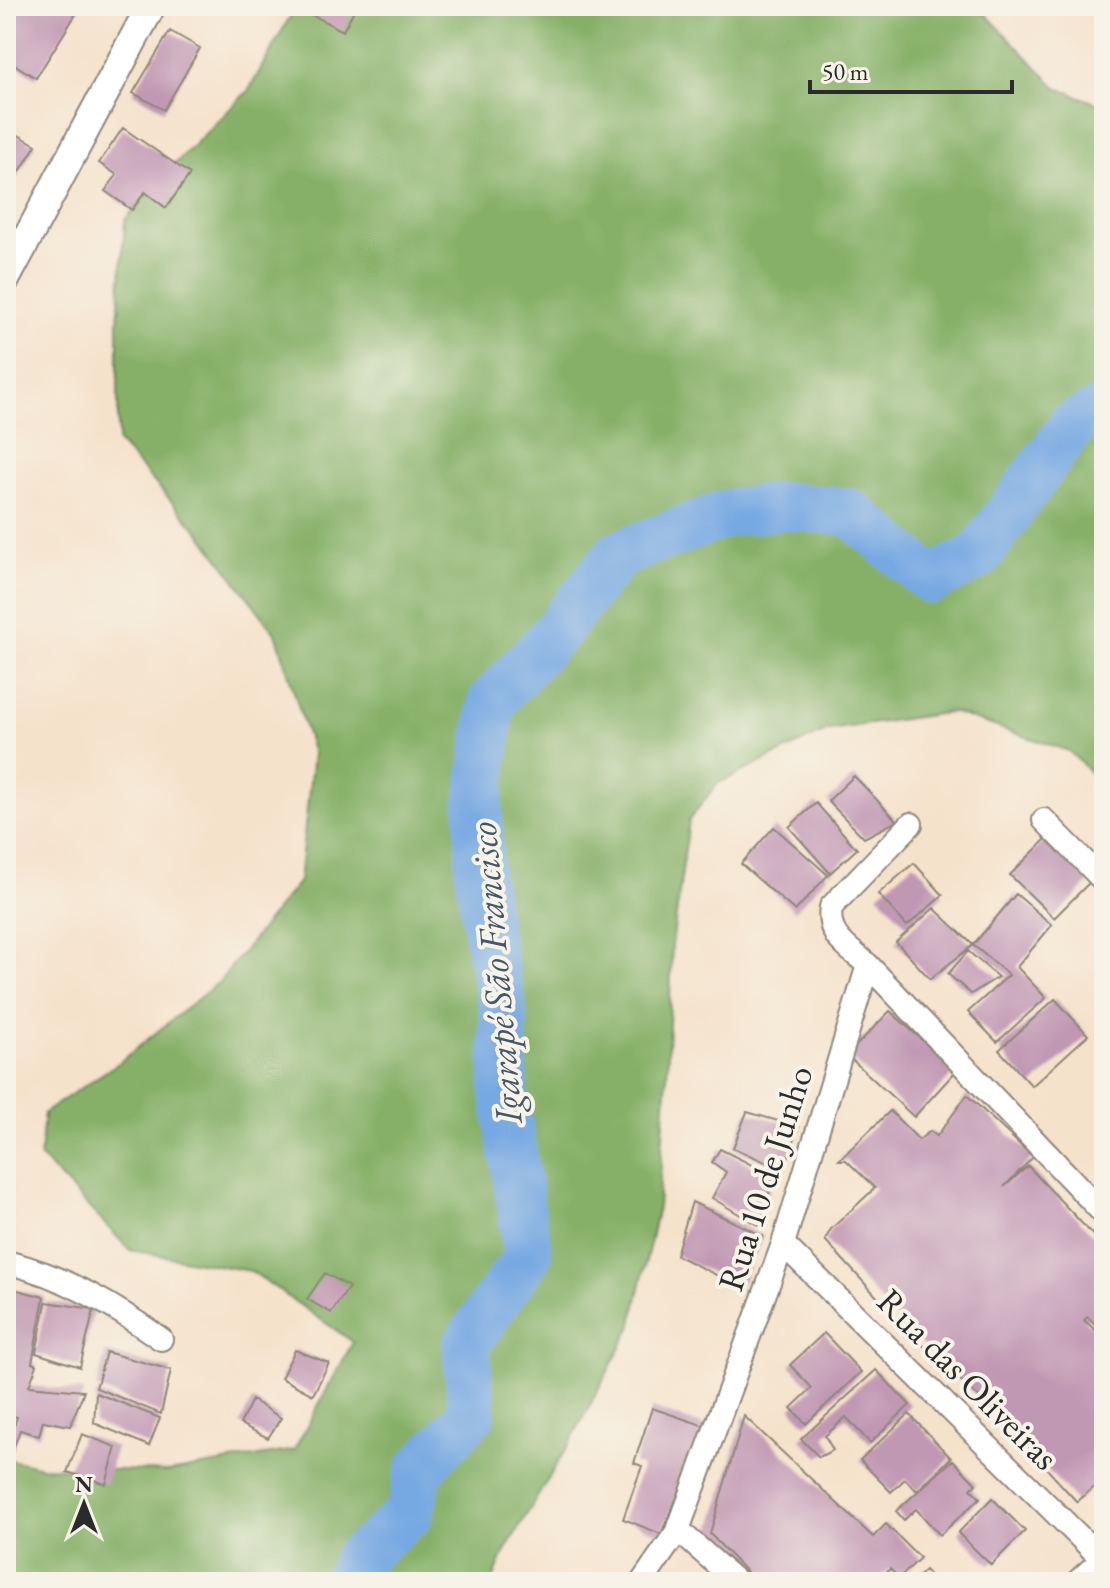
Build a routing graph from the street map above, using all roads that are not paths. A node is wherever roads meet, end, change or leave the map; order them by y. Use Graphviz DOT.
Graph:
graph roads {
  1 [pos="151,6"];
  2 [pos="6,278"];
  3 [pos="1044,820"];
  4 [pos="911,824"];
  5 [pos="1104,881"];
  6 [pos="868,965"];
  7 [pos="1104,1214"];
  8 [pos="783,1244"];
  9 [pos="6,1262"];
  10 [pos="161,1339"];
  11 [pos="678,1530"];
  12 [pos="1103,1560"];
  13 [pos="642,1582"];
  14 [pos="737,1582"];
  15 [pos="1077,1582"];
  1 -- 2 [label="street"];
  3 -- 5 [label="street"];
  4 -- 6 [label="street"];
  6 -- 7 [label="street"];
  6 -- 8 [label="street, Rua 10 de Junho"];
  8 -- 11 [label="street, Rua 10 de Junho"];
  8 -- 12 [label="street, Rua das Oliveiras"];
  9 -- 10 [label="street"];
  11 -- 13 [label="street, Rua 10 de Junho"];
  11 -- 14 [label="street"];
  12 -- 15 [label="street"];
}
